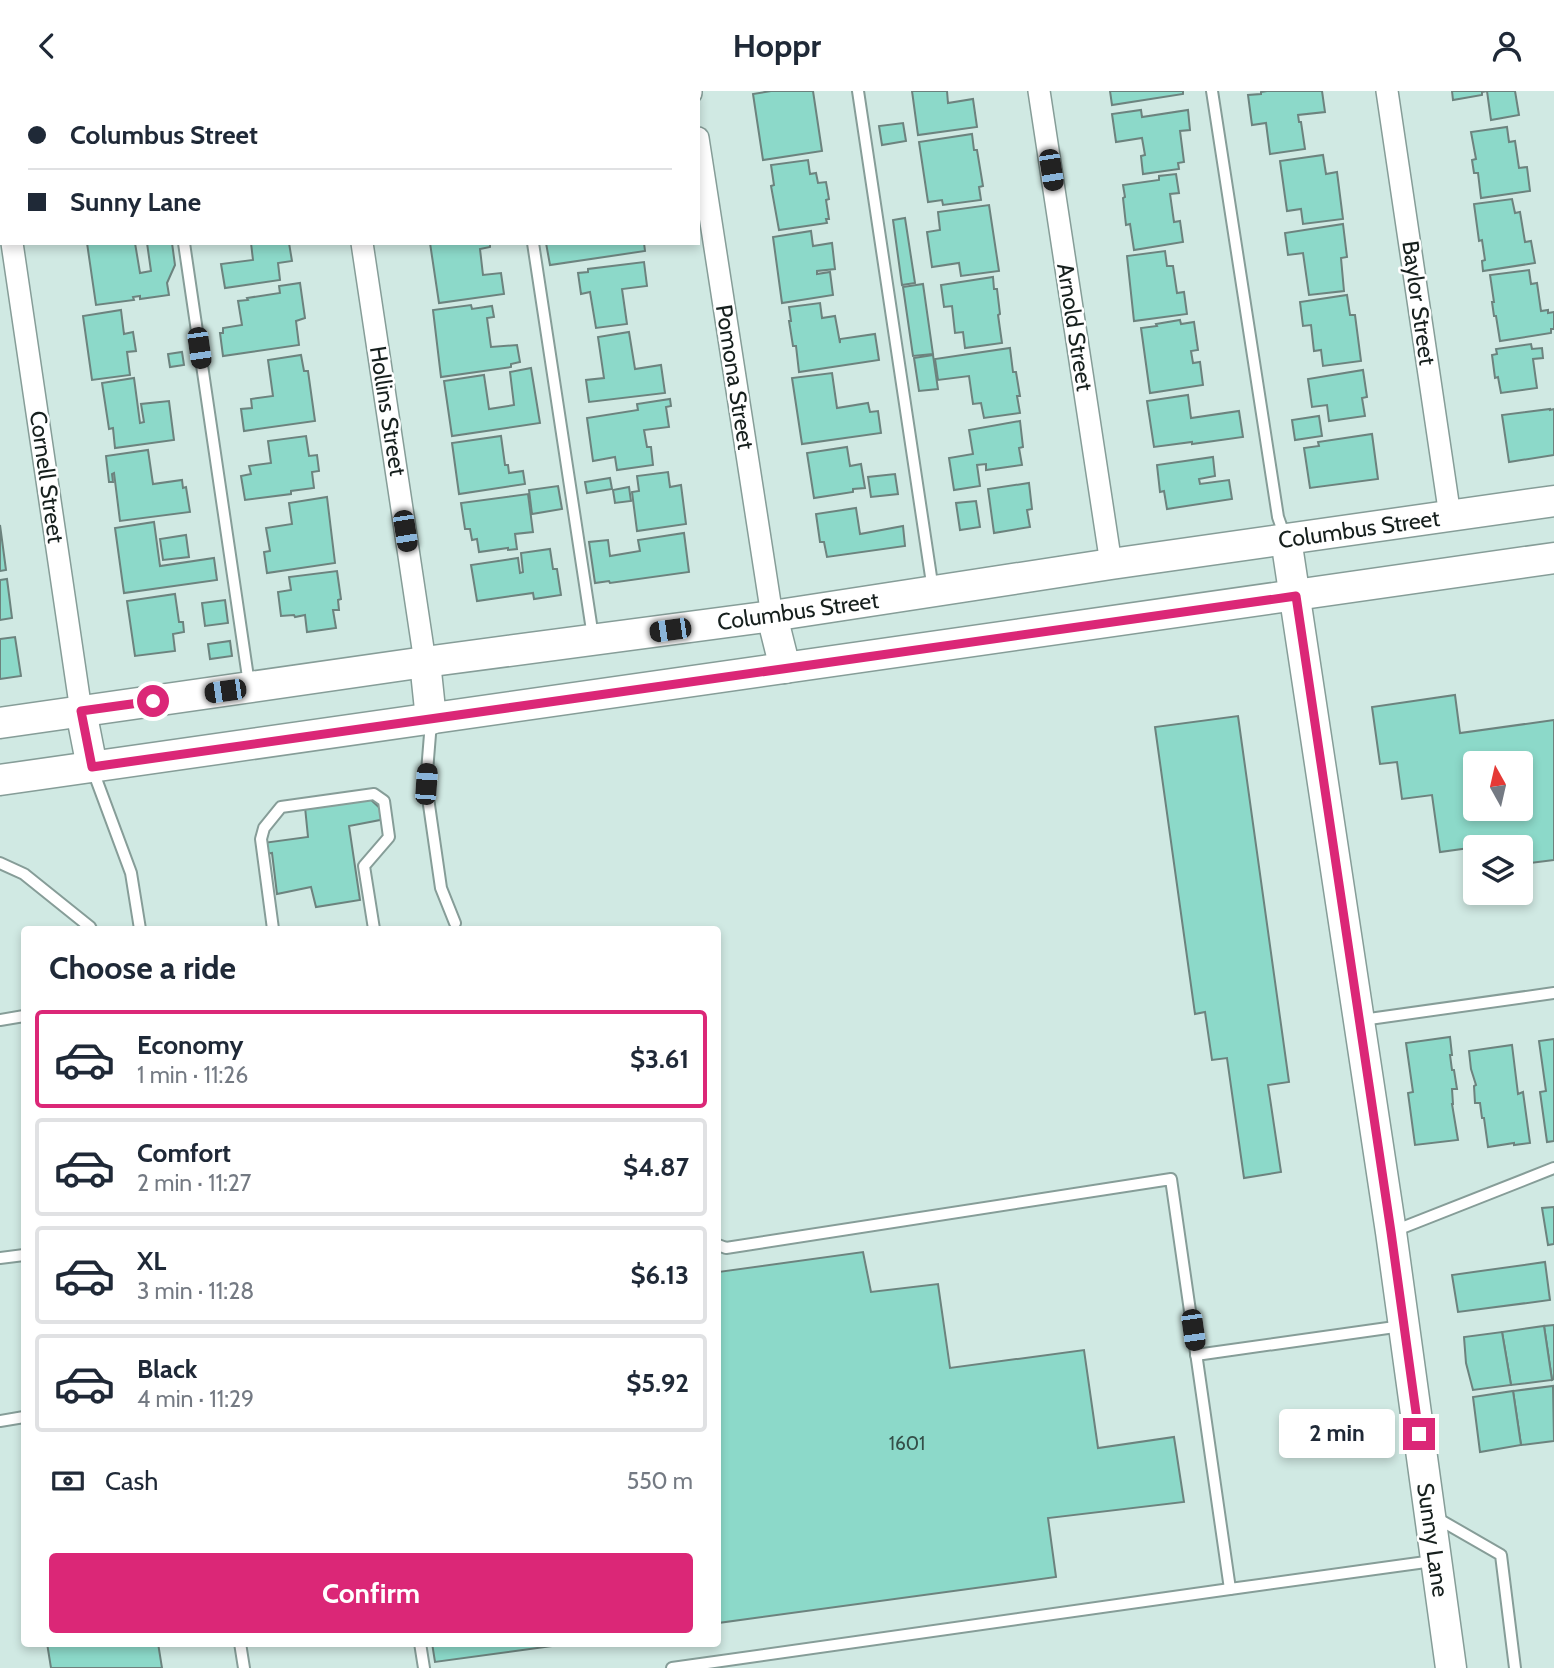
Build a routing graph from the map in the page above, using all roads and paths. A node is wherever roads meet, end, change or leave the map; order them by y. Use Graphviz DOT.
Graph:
graph roads {
  1 [pos="858,91"];
  2 [pos="1039,91"];
  3 [pos="1212,91"];
  4 [pos="1387,91"];
  5 [pos="700,151"];
  6 [pos="12,245"];
  7 [pos="184,245"];
  8 [pos="362,245"];
  9 [pos="533,245"];
  10 [pos="1554,501"];
  11 [pos="1450,516"];
  12 [pos="1286,539"];
  13 [pos="1554,558"];
  14 [pos="1111,564"];
  15 [pos="933,591"];
  16 [pos="1296,596"];
  17 [pos="772,616"];
  18 [pos="594,640"];
  19 [pos="425,662"];
  20 [pos="785,668"];
  21 [pos="250,688"];
  22 [pos="81,711"];
  23 [pos="431,719"];
  24 [pos="0,723"];
  25 [pos="92,767"];
  26 [pos="0,780"];
  27 [pos="0,863"];
  28 [pos="455,923"];
  29 [pos="90,926"];
  30 [pos="139,926"];
  31 [pos="273,926"];
  32 [pos="374,926"];
  33 [pos="1554,993"];
  34 [pos="21,1016"];
  35 [pos="0,1020"];
  36 [pos="1360,1020"];
  37 [pos="1554,1168"];
  38 [pos="1391,1232"];
  39 [pos="721,1246"];
  40 [pos="21,1255"];
  41 [pos="0,1258"];
  42 [pos="1404,1326"];
  43 [pos="1196,1355"];
  44 [pos="21,1418"];
  45 [pos="0,1421"];
  46 [pos="1430,1514"];
  47 [pos="1436,1561"];
  48 [pos="1230,1589"];
  49 [pos="241,1647"];
  50 [pos="421,1647"];
  51 [pos="244,1668"];
  52 [pos="424,1668"];
  53 [pos="673,1668"];
  54 [pos="1451,1668"];
  55 [pos="1516,1668"];
  1 -- 15 [label="lane"];
  2 -- 14 [label="street, Arnold Street"];
  3 -- 12 [label="lane"];
  4 -- 11 [label="street, Baylor Street"];
  5 -- 17 [label="street, Pomona Street"];
  6 -- 22 [label="street, Cornell Street"];
  7 -- 21 [label="lane"];
  8 -- 19 [label="street, Hollins Street"];
  9 -- 18 [label="lane"];
  10 -- 11 [label="main road, Columbus Street"];
  11 -- 12 [label="main road, Columbus Street"];
  12 -- 14 [label="main road, Columbus Street"];
  12 -- 16 [label="main road, Sunny Lane"];
  13 -- 16 [label="main road"];
  14 -- 15 [label="main road, Columbus Street"];
  15 -- 17 [label="main road, Columbus Street"];
  16 -- 20 [label="main road"];
  16 -- 36 [label="main road, Sunny Lane"];
  17 -- 18 [label="main road, Columbus Street"];
  17 -- 20 [label="main road"];
  18 -- 19 [label="main road, Columbus Street"];
  19 -- 21 [label="main road, Columbus Street"];
  19 -- 23 [label="main road"];
  20 -- 23 [label="main road"];
  21 -- 22 [label="main road, Columbus Street"];
  22 -- 24 [label="main road, Columbus Street"];
  22 -- 25 [label="main road"];
  23 -- 25 [label="main road"];
  23 -- 28 [label="lane"];
  25 -- 26 [label="main road"];
  25 -- 30 [label="lane"];
  27 -- 29 [label="lane"];
  31 -- 32 [label="lane"];
  33 -- 36 [label="lane"];
  34 -- 35 [label="lane"];
  36 -- 38 [label="main road, Sunny Lane"];
  37 -- 38 [label="lane"];
  38 -- 42 [label="main road, Sunny Lane"];
  39 -- 43 [label="lane"];
  40 -- 41 [label="lane"];
  42 -- 43 [label="lane"];
  42 -- 46 [label="main road, Sunny Lane"];
  43 -- 48 [label="lane"];
  44 -- 45 [label="lane"];
  46 -- 47 [label="main road, Sunny Lane"];
  46 -- 55 [label="lane"];
  47 -- 48 [label="lane"];
  47 -- 54 [label="main road, Sunny Lane"];
  48 -- 53 [label="lane"];
  49 -- 51 [label="lane"];
  50 -- 52 [label="lane"];
}
